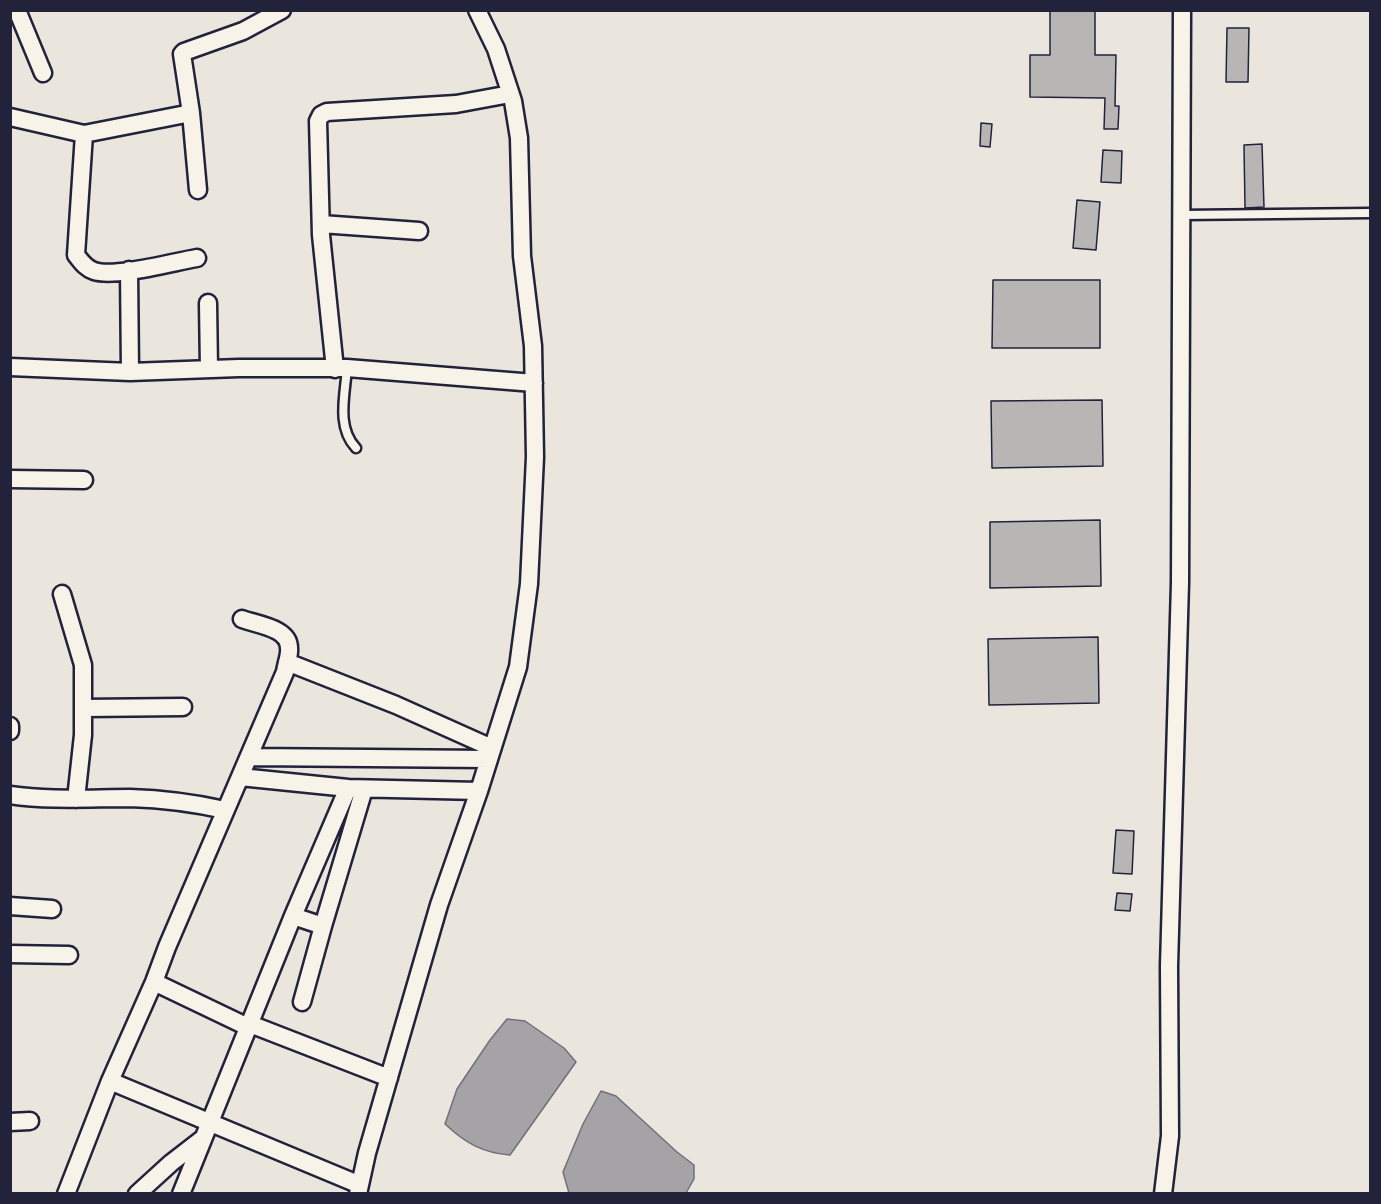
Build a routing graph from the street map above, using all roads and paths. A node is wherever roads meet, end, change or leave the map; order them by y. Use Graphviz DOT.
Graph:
graph roads {
  1 [pos="17,10"];
  2 [pos="282,10"];
  3 [pos="477,10"];
  4 [pos="1182,10"];
  5 [pos="10,13"];
  6 [pos="43,73"];
  7 [pos="510,94"];
  8 [pos="191,113"];
  9 [pos="10,117"];
  10 [pos="84,134"];
  11 [pos="198,190"];
  12 [pos="1371,213"];
  13 [pos="1181,215"];
  14 [pos="321,224"];
  15 [pos="418,231"];
  16 [pos="197,258"];
  17 [pos="129,270"];
  18 [pos="208,303"];
  19 [pos="10,367"];
  20 [pos="341,368"];
  21 [pos="209,369"];
  22 [pos="130,372"];
  23 [pos="534,383"];
  24 [pos="356,448"];
  25 [pos="10,479"];
  26 [pos="84,480"];
  27 [pos="62,594"];
  28 [pos="242,619"];
  29 [pos="287,662"];
  30 [pos="183,707"];
  31 [pos="83,708"];
  32 [pos="10,726"];
  33 [pos="10,731"];
  34 [pos="490,754"];
  35 [pos="249,757"];
  36 [pos="240,777"];
  37 [pos="356,788"];
  38 [pos="479,791"];
  39 [pos="10,795"];
  40 [pos="76,799"];
  41 [pos="225,810"];
  42 [pos="10,906"];
  43 [pos="52,909"];
  44 [pos="293,916"];
  45 [pos="323,926"];
  46 [pos="10,954"];
  47 [pos="69,955"];
  48 [pos="154,982"];
  49 [pos="302,1002"];
  50 [pos="249,1025"];
  51 [pos="389,1078"];
  52 [pos="110,1081"];
  53 [pos="30,1121"];
  54 [pos="10,1122"];
  55 [pos="209,1123"];
  56 [pos="202,1139"];
  57 [pos="359,1189"];
  58 [pos="66,1194"];
  59 [pos="137,1194"];
  60 [pos="180,1194"];
  61 [pos="1163,1194"];
  1 -- 5 [label="street"];
  1 -- 6 [label="street"];
  2 -- 8 [label="street"];
  3 -- 7 [label="street"];
  4 -- 13 [label="street"];
  7 -- 14 [label="street"];
  7 -- 23 [label="street"];
  8 -- 10 [label="street"];
  8 -- 11 [label="street"];
  9 -- 10 [label="street"];
  10 -- 17 [label="street"];
  12 -- 13 [label="lane"];
  13 -- 61 [label="street"];
  14 -- 15 [label="street"];
  14 -- 20 [label="street"];
  16 -- 17 [label="street"];
  17 -- 22 [label="street"];
  18 -- 21 [label="street"];
  19 -- 22 [label="street"];
  20 -- 21 [label="street"];
  20 -- 23 [label="street"];
  20 -- 24 [label="lane"];
  21 -- 22 [label="street"];
  23 -- 34 [label="street"];
  25 -- 26 [label="street"];
  27 -- 31 [label="street"];
  28 -- 29 [label="street"];
  29 -- 34 [label="street"];
  29 -- 35 [label="street"];
  30 -- 31 [label="street"];
  31 -- 40 [label="street"];
  32 -- 33 [label="street"];
  34 -- 35 [label="street"];
  34 -- 38 [label="street"];
  35 -- 36 [label="street"];
  36 -- 37 [label="street"];
  36 -- 41 [label="street"];
  37 -- 38 [label="street"];
  37 -- 44 [label="street"];
  37 -- 45 [label="street"];
  38 -- 51 [label="street"];
  39 -- 40 [label="street"];
  40 -- 41 [label="street"];
  41 -- 48 [label="street"];
  42 -- 43 [label="street"];
  44 -- 45 [label="street"];
  44 -- 50 [label="street"];
  45 -- 49 [label="street"];
  46 -- 47 [label="street"];
  48 -- 50 [label="street"];
  48 -- 52 [label="street"];
  50 -- 51 [label="street"];
  50 -- 55 [label="street"];
  51 -- 57 [label="street"];
  52 -- 55 [label="street"];
  52 -- 58 [label="street"];
  53 -- 54 [label="street"];
  55 -- 56 [label="street"];
  55 -- 57 [label="street"];
  56 -- 59 [label="street"];
  56 -- 60 [label="street"];
}
